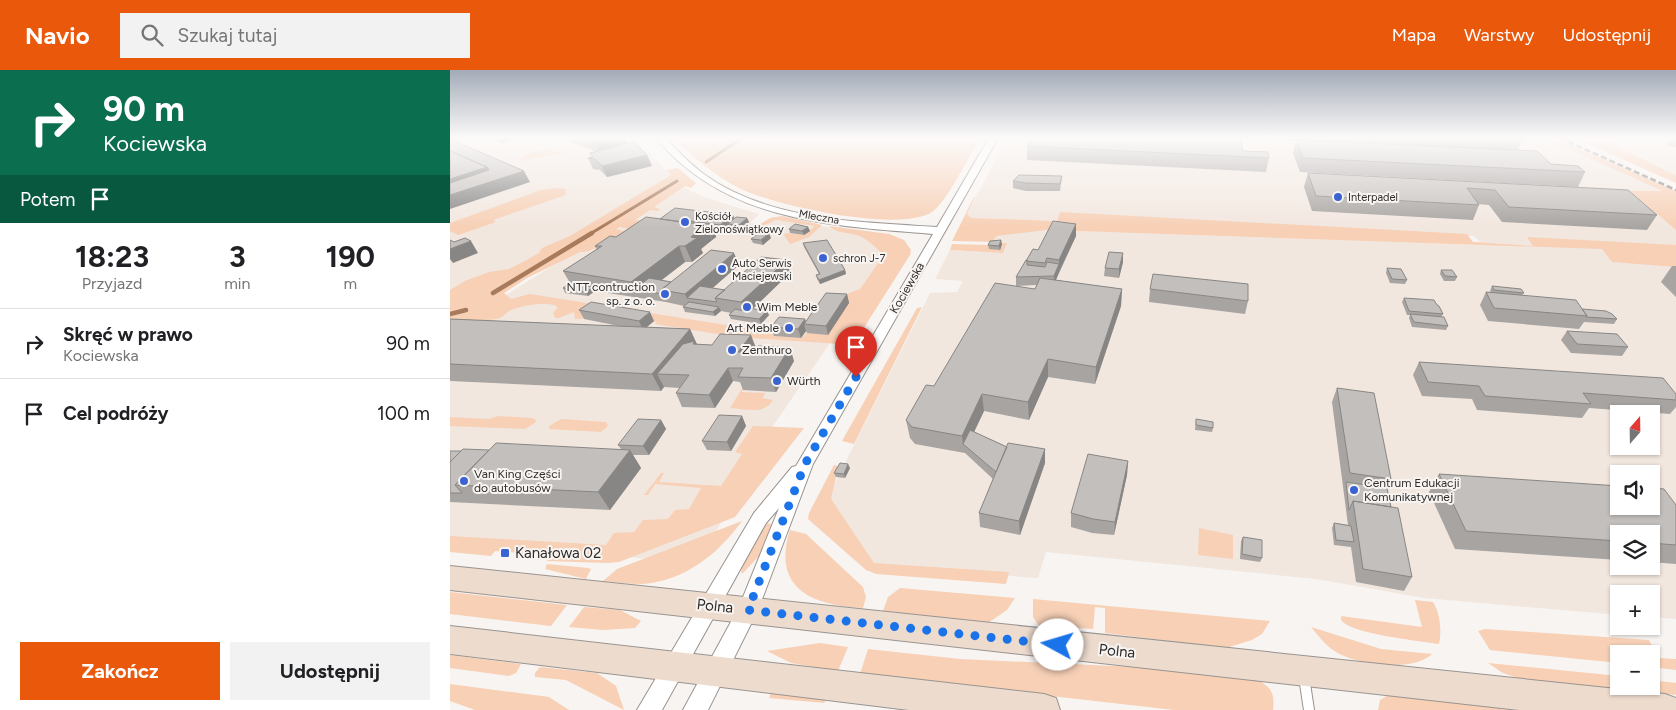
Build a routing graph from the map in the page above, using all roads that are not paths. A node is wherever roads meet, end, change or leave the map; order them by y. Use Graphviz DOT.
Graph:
graph roads {
  1 [pos="693,168"];
  2 [pos="977,168"];
  3 [pos="941,231"];
  4 [pos="805,464"];
  5 [pos="450,578"];
  6 [pos="710,606"];
  7 [pos="748,610"];
  8 [pos="450,640"];
  9 [pos="674,666"];
  10 [pos="718,670"];
  11 [pos="1303,670"];
  12 [pos="649,710"];
  13 [pos="695,710"];
  14 [pos="1044,710"];
  15 [pos="1309,710"];
  16 [pos="1665,710"];
  1 -- 3 [label="street, Mleczna"];
  2 -- 3 [label="street, Kociewska"];
  3 -- 4 [label="street, Kociewska"];
  4 -- 6 [label="street, Kociewska"];
  4 -- 7 [label="street, Kociewska"];
  5 -- 6 [label="street, Polna"];
  6 -- 7 [label="street, Polna"];
  6 -- 9 [label="street, Kociewska"];
  7 -- 10 [label="street, Kociewska"];
  7 -- 11 [label="street, Polna"];
  8 -- 9 [label="street"];
  9 -- 10 [label="street"];
  9 -- 12 [label="street, Kociewska"];
  10 -- 13 [label="street, Kociewska"];
  10 -- 14 [label="street"];
  11 -- 15 [label="lane"];
  11 -- 16 [label="street, Polna"];
}
